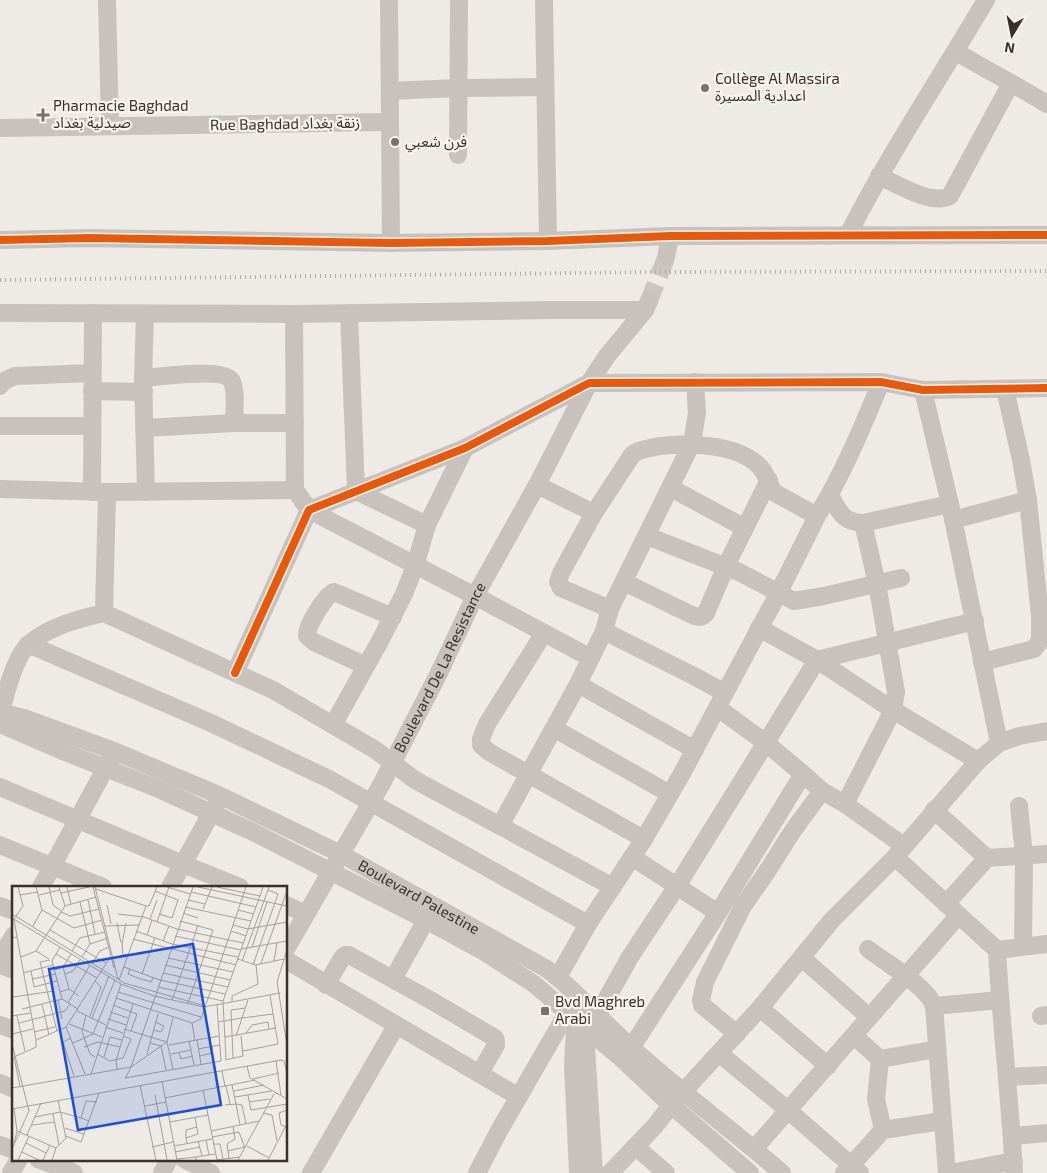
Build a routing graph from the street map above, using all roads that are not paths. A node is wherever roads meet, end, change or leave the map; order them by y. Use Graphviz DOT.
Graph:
graph roads {
  1 [pos="107,0"];
  2 [pos="389,0"];
  3 [pos="459,0"];
  4 [pos="544,0"];
  5 [pos="986,0"];
  6 [pos="956,52"];
  7 [pos="1011,83"];
  8 [pos="545,87"];
  9 [pos="458,88"];
  10 [pos="390,91"];
  11 [pos="1047,104"];
  12 [pos="390,122"];
  13 [pos="110,126"];
  14 [pos="0,128"];
  15 [pos="458,155"];
  16 [pos="879,176"];
  17 [pos="848,235"];
  18 [pos="1047,235"];
  19 [pos="670,236"];
  20 [pos="0,240"];
  21 [pos="548,242"];
  22 [pos="392,243"];
  23 [pos="666,258"];
  24 [pos="0,313"];
  25 [pos="93,313"];
  26 [pos="349,313"];
  27 [pos="144,314"];
  28 [pos="294,314"];
  29 [pos="92,373"];
  30 [pos="696,382"];
  31 [pos="881,382"];
  32 [pos="589,383"];
  33 [pos="144,385"];
  34 [pos="0,386"];
  35 [pos="1047,388"];
  36 [pos="1005,389"];
  37 [pos="923,390"];
  38 [pos="92,391"];
  39 [pos="234,422"];
  40 [pos="295,422"];
  41 [pos="0,426"];
  42 [pos="92,426"];
  43 [pos="145,428"];
  44 [pos="692,443"];
  45 [pos="465,448"];
  46 [pos="769,480"];
  47 [pos="536,485"];
  48 [pos="671,488"];
  49 [pos="0,489"];
  50 [pos="295,490"];
  51 [pos="100,492"];
  52 [pos="146,492"];
  53 [pos="356,492"];
  54 [pos="830,494"];
  55 [pos="1028,500"];
  56 [pos="309,510"];
  57 [pos="952,512"];
  58 [pos="594,513"];
  59 [pos="817,516"];
  60 [pos="863,523"];
  61 [pos="427,526"];
  62 [pos="745,528"];
  63 [pos="647,536"];
  64 [pos="415,566"];
  65 [pos="726,566"];
  66 [pos="901,578"];
  67 [pos="624,582"];
  68 [pos="877,584"];
  69 [pos="779,592"];
  70 [pos="475,596"];
  71 [pos="610,609"];
  72 [pos="104,613"];
  73 [pos="393,617"];
  74 [pos="975,621"];
  75 [pos="759,628"];
  76 [pos="604,631"];
  77 [pos="544,633"];
  78 [pos="888,643"];
  79 [pos="38,644"];
  80 [pos="591,658"];
  81 [pos="817,660"];
  82 [pos="982,662"];
  83 [pos="366,666"];
  84 [pos="235,673"];
  85 [pos="578,684"];
  86 [pos="721,701"];
  87 [pos="893,710"];
  88 [pos="0,716"];
  89 [pos="333,725"];
  90 [pos="555,729"];
  91 [pos="1047,731"];
  92 [pos="766,743"];
  93 [pos="999,743"];
  94 [pos="695,750"];
  95 [pos="114,751"];
  96 [pos="978,761"];
  97 [pos="392,763"];
  98 [pos="106,768"];
  99 [pos="530,774"];
  100 [pos="803,774"];
  101 [pos="0,787"];
  102 [pos="822,791"];
  103 [pos="670,794"];
  104 [pos="221,796"];
  105 [pos="371,802"];
  106 [pos="844,804"];
  107 [pos="1018,806"];
  108 [pos="934,810"];
  109 [pos="211,812"];
  110 [pos="78,820"];
  111 [pos="500,826"];
  112 [pos="644,839"];
  113 [pos="0,845"];
  114 [pos="899,851"];
  115 [pos="341,854"];
  116 [pos="1047,854"];
  117 [pos="1024,856"];
  118 [pos="632,857"];
  119 [pos="988,858"];
  120 [pos="182,864"];
  121 [pos="52,866"];
  122 [pos="330,871"];
  123 [pos="42,886"];
  124 [pos="101,886"];
  125 [pos="171,886"];
  126 [pos="237,886"];
  127 [pos="677,886"];
  128 [pos="613,887"];
  129 [pos="0,906"];
  130 [pos="288,907"];
  131 [pos="952,909"];
  132 [pos="12,910"];
  133 [pos="718,913"];
  134 [pos="306,914"];
  135 [pos="426,920"];
  136 [pos="588,924"];
  137 [pos="12,938"];
  138 [pos="1047,944"];
  139 [pos="288,946"];
  140 [pos="1023,946"];
  141 [pos="868,949"];
  142 [pos="997,950"];
  143 [pos="0,958"];
  144 [pos="802,958"];
  145 [pos="288,961"];
  146 [pos="0,965"];
  147 [pos="12,969"];
  148 [pos="905,976"];
  149 [pos="558,977"];
  150 [pos="393,979"];
  151 [pos="326,984"];
  152 [pos="1000,1000"];
  153 [pos="934,1006"];
  154 [pos="760,1008"];
  155 [pos="582,1013"];
  156 [pos="869,1017"];
  157 [pos="0,1024"];
  158 [pos="396,1026"];
  159 [pos="12,1029"];
  160 [pos="737,1034"];
  161 [pos="854,1036"];
  162 [pos="631,1048"];
  163 [pos="937,1049"];
  164 [pos="720,1054"];
  165 [pos="880,1059"];
  166 [pos="828,1066"];
  167 [pos="480,1073"];
  168 [pos="1047,1075"];
  169 [pos="1008,1077"];
  170 [pos="0,1083"];
  171 [pos="12,1088"];
  172 [pos="519,1097"];
  173 [pos="677,1098"];
  174 [pos="789,1111"];
  175 [pos="942,1121"];
  176 [pos="883,1130"];
  177 [pos="1047,1133"];
  178 [pos="1013,1136"];
  179 [pos="0,1145"];
  180 [pos="636,1147"];
  181 [pos="12,1149"];
  182 [pos="754,1149"];
  183 [pos="18,1160"];
  184 [pos="41,1160"];
  185 [pos="168,1160"];
  186 [pos="186,1160"];
  187 [pos="1014,1167"];
  188 [pos="742,1170"];
  189 [pos="851,1170"];
  190 [pos="11,1173"];
  191 [pos="74,1173"];
  192 [pos="162,1173"];
  193 [pos="211,1173"];
  194 [pos="311,1173"];
  195 [pos="477,1173"];
  196 [pos="578,1173"];
  197 [pos="594,1173"];
  198 [pos="610,1173"];
  199 [pos="666,1173"];
  200 [pos="782,1173"];
  201 [pos="948,1173"];
  1 -- 13 [label="street"];
  2 -- 10 [label="street"];
  3 -- 9 [label="street"];
  4 -- 8 [label="street"];
  5 -- 6 [label="street"];
  6 -- 7 [label="street"];
  6 -- 16 [label="street"];
  7 -- 11 [label="street"];
  7 -- 16 [label="street"];
  8 -- 9 [label="street"];
  8 -- 21 [label="street"];
  9 -- 10 [label="street"];
  9 -- 15 [label="street"];
  10 -- 12 [label="street"];
  12 -- 13 [label="street, Rue Baghdad زنقة بغداد"];
  12 -- 22 [label="street"];
  13 -- 14 [label="street, Rue Baghdad زنقة بغداد"];
  16 -- 17 [label="street"];
  17 -- 18 [label="street"];
  17 -- 19 [label="street"];
  19 -- 21 [label="street"];
  19 -- 23 [label="street"];
  20 -- 22 [label="street"];
  21 -- 22 [label="street"];
  24 -- 25 [label="street"];
  25 -- 27 [label="street"];
  25 -- 29 [label="street"];
  26 -- 28 [label="street"];
  26 -- 32 [label="street, Boulevard De La Resistance"];
  26 -- 53 [label="street"];
  27 -- 28 [label="street"];
  27 -- 33 [label="street"];
  28 -- 40 [label="street"];
  29 -- 34 [label="street"];
  29 -- 38 [label="street"];
  30 -- 31 [label="street"];
  30 -- 32 [label="street"];
  30 -- 44 [label="street"];
  31 -- 37 [label="street"];
  31 -- 54 [label="street"];
  32 -- 45 [label="street"];
  32 -- 47 [label="street, Boulevard De La Resistance"];
  33 -- 38 [label="street"];
  33 -- 39 [label="street"];
  33 -- 43 [label="street"];
  35 -- 36 [label="street"];
  36 -- 37 [label="street"];
  36 -- 55 [label="street"];
  37 -- 57 [label="street"];
  38 -- 42 [label="street"];
  39 -- 40 [label="street"];
  39 -- 43 [label="street"];
  40 -- 50 [label="street"];
  41 -- 42 [label="street"];
  42 -- 51 [label="street"];
  43 -- 52 [label="street"];
  44 -- 46 [label="street"];
  44 -- 48 [label="street"];
  44 -- 58 [label="street"];
  45 -- 53 [label="street"];
  45 -- 61 [label="street"];
  46 -- 59 [label="street"];
  46 -- 62 [label="street"];
  47 -- 58 [label="street"];
  47 -- 70 [label="street, Boulevard De La Resistance"];
  48 -- 62 [label="street"];
  48 -- 63 [label="street"];
  49 -- 51 [label="street"];
  50 -- 52 [label="street"];
  50 -- 56 [label="street"];
  51 -- 52 [label="street"];
  51 -- 72 [label="street"];
  53 -- 56 [label="street"];
  53 -- 61 [label="street"];
  54 -- 59 [label="street"];
  54 -- 60 [label="street"];
  55 -- 57 [label="street"];
  55 -- 82 [label="street"];
  56 -- 64 [label="street"];
  56 -- 84 [label="street"];
  57 -- 60 [label="street"];
  57 -- 74 [label="street"];
  58 -- 71 [label="street"];
  59 -- 69 [label="street"];
  60 -- 68 [label="street"];
  61 -- 64 [label="street"];
  62 -- 65 [label="street"];
  63 -- 65 [label="street"];
  63 -- 67 [label="street"];
  64 -- 70 [label="street"];
  64 -- 73 [label="street"];
  65 -- 67 [label="street"];
  65 -- 69 [label="street"];
  66 -- 68 [label="street"];
  67 -- 71 [label="street"];
  68 -- 69 [label="street"];
  68 -- 78 [label="street"];
  69 -- 75 [label="street"];
  70 -- 77 [label="street"];
  70 -- 97 [label="street, Boulevard De La Resistance"];
  71 -- 76 [label="street"];
  72 -- 79 [label="street"];
  72 -- 84 [label="street"];
  73 -- 83 [label="street"];
  73 -- 83 [label="street"];
  74 -- 78 [label="street"];
  74 -- 82 [label="street"];
  75 -- 81 [label="street"];
  75 -- 86 [label="street"];
  76 -- 80 [label="street"];
  76 -- 86 [label="street"];
  77 -- 80 [label="street"];
  77 -- 99 [label="street"];
  78 -- 81 [label="street"];
  78 -- 87 [label="street"];
  79 -- 88 [label="street"];
  79 -- 105 [label="street"];
  80 -- 85 [label="street"];
  81 -- 87 [label="street"];
  81 -- 92 [label="street"];
  82 -- 93 [label="street"];
  83 -- 89 [label="street"];
  84 -- 89 [label="street"];
  85 -- 90 [label="street"];
  85 -- 94 [label="street"];
  86 -- 92 [label="street"];
  86 -- 94 [label="street"];
  87 -- 96 [label="street"];
  87 -- 106 [label="street"];
  88 -- 95 [label="street, Boulevard Palestine"];
  88 -- 98 [label="street, Boulevard Palestine"];
  89 -- 97 [label="street"];
  90 -- 99 [label="street"];
  90 -- 103 [label="street"];
  91 -- 93 [label="street"];
  92 -- 100 [label="street"];
  92 -- 127 [label="street"];
  93 -- 96 [label="street"];
  94 -- 103 [label="street"];
  95 -- 98 [label="street"];
  95 -- 104 [label="street, Boulevard Palestine"];
  96 -- 108 [label="street"];
  97 -- 105 [label="street, Boulevard De La Resistance"];
  97 -- 111 [label="street"];
  98 -- 109 [label="street, Boulevard Palestine"];
  98 -- 110 [label="street"];
  99 -- 111 [label="street"];
  99 -- 112 [label="street"];
  100 -- 102 [label="street"];
  100 -- 133 [label="street"];
  101 -- 110 [label="street"];
  102 -- 106 [label="street"];
  102 -- 160 [label="street"];
  103 -- 112 [label="street"];
  104 -- 109 [label="street"];
  104 -- 115 [label="street, Boulevard Palestine"];
  105 -- 115 [label="street, Boulevard De La Resistance"];
  105 -- 136 [label="street"];
  106 -- 114 [label="street"];
  107 -- 117 [label="street"];
  108 -- 114 [label="street"];
  108 -- 119 [label="street"];
  109 -- 120 [label="street"];
  109 -- 122 [label="street, Boulevard Palestine"];
  110 -- 120 [label="street"];
  110 -- 121 [label="street"];
  111 -- 128 [label="street"];
  112 -- 118 [label="street"];
  113 -- 121 [label="street"];
  114 -- 131 [label="street"];
  114 -- 144 [label="street"];
  115 -- 122 [label="street, Boulevard De La Resistance"];
  115 -- 149 [label="street, Boulevard Palestine"];
  116 -- 117 [label="street"];
  117 -- 119 [label="street"];
  117 -- 140 [label="street"];
  118 -- 127 [label="street"];
  118 -- 128 [label="street"];
  119 -- 131 [label="street"];
  120 -- 125 [label="street"];
  120 -- 126 [label="street"];
  121 -- 123 [label="street"];
  121 -- 124 [label="street"];
  122 -- 134 [label="street, Boulevard De La Resistance"];
  122 -- 135 [label="street, Boulevard Palestine"];
  127 -- 133 [label="street"];
  127 -- 155 [label="street"];
  128 -- 136 [label="street"];
  129 -- 132 [label="street"];
  130 -- 134 [label="street"];
  131 -- 142 [label="street"];
  131 -- 148 [label="street"];
  133 -- 162 [label="street"];
  134 -- 139 [label="street, Boulevard De La Resistance"];
  135 -- 150 [label="street"];
  135 -- 155 [label="street, Boulevard Palestine"];
  136 -- 149 [label="street"];
  137 -- 143 [label="street"];
  138 -- 140 [label="street"];
  140 -- 142 [label="street"];
  141 -- 148 [label="street"];
  142 -- 152 [label="street"];
  144 -- 154 [label="street"];
  144 -- 156 [label="street"];
  145 -- 151 [label="street"];
  146 -- 147 [label="street"];
  148 -- 153 [label="street"];
  148 -- 156 [label="street"];
  149 -- 155 [label="street, Boulevard Palestine"];
  150 -- 151 [label="street"];
  150 -- 167 [label="street"];
  151 -- 158 [label="street"];
  152 -- 153 [label="street"];
  152 -- 169 [label="street"];
  153 -- 163 [label="street"];
  154 -- 160 [label="street"];
  154 -- 166 [label="street"];
  155 -- 162 [label="street, Boulevard Palestine"];
  155 -- 172 [label="street"];
  155 -- 173 [label="street, Boulevard Palestine"];
  155 -- 196 [label="street"];
  155 -- 197 [label="street"];
  156 -- 161 [label="street"];
  157 -- 159 [label="street"];
  158 -- 167 [label="street"];
  158 -- 194 [label="street"];
  160 -- 164 [label="street"];
  161 -- 165 [label="street"];
  161 -- 166 [label="street"];
  162 -- 173 [label="street, Boulevard Palestine"];
  163 -- 165 [label="street"];
  163 -- 175 [label="street"];
  164 -- 173 [label="street"];
  164 -- 174 [label="street"];
  165 -- 176 [label="street"];
  166 -- 174 [label="street"];
  167 -- 172 [label="street"];
  168 -- 169 [label="street"];
  169 -- 178 [label="street"];
  170 -- 171 [label="street"];
  172 -- 195 [label="street"];
  173 -- 180 [label="street"];
  173 -- 182 [label="street, Boulevard Palestine"];
  173 -- 188 [label="street, Boulevard Palestine"];
  174 -- 182 [label="street"];
  174 -- 189 [label="street"];
  175 -- 176 [label="street"];
  175 -- 201 [label="street"];
  176 -- 189 [label="street"];
  177 -- 178 [label="street"];
  178 -- 187 [label="street"];
  179 -- 181 [label="street"];
  180 -- 198 [label="street"];
  180 -- 199 [label="street"];
  182 -- 200 [label="street, Boulevard Palestine"];
  183 -- 190 [label="street"];
  184 -- 191 [label="street"];
  185 -- 192 [label="street"];
  186 -- 193 [label="street"];
  187 -- 201 [label="street"];
}
